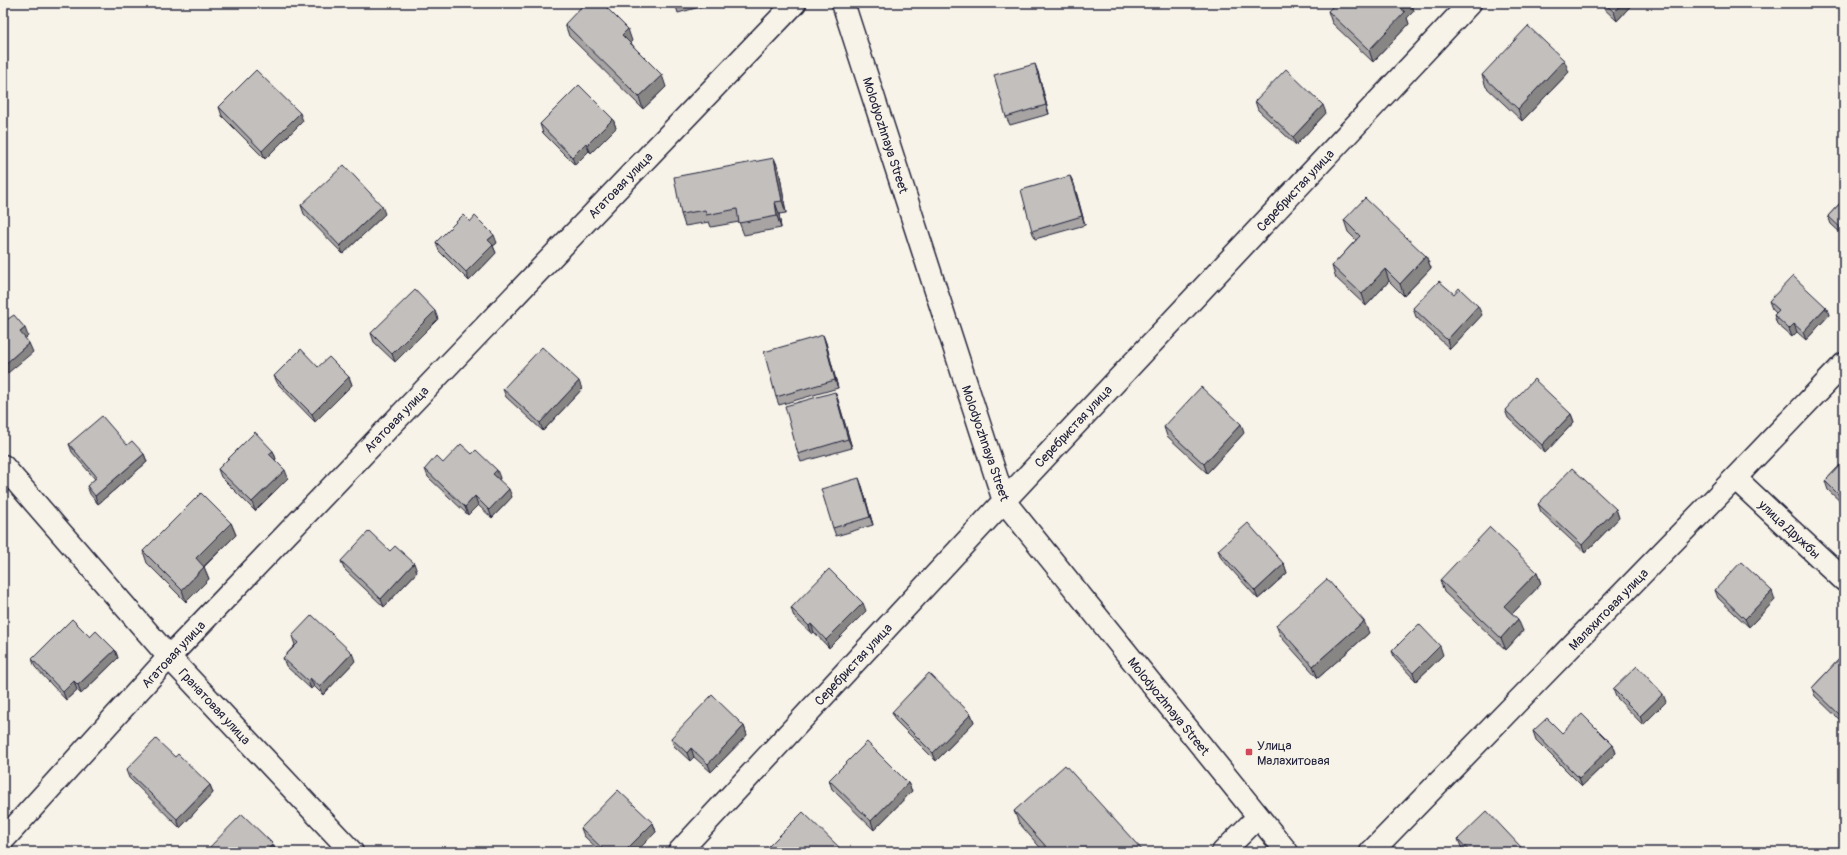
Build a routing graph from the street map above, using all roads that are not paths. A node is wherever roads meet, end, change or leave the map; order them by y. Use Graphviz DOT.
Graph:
graph roads {
  1 [pos="795,3"];
  2 [pos="843,3"];
  3 [pos="1470,3"];
  4 [pos="1844,364"];
  5 [pos="3,466"];
  6 [pos="1736,478"];
  7 [pos="1004,501"];
  8 [pos="1844,580"];
  9 [pos="168,657"];
  10 [pos="1258,817"];
  11 [pos="3,840"];
  12 [pos="352,852"];
  13 [pos="679,852"];
  14 [pos="1223,852"];
  15 [pos="1287,852"];
  16 [pos="1371,852"];
  1 -- 9 [label="street, Агатовая улица"];
  2 -- 7 [label="street, Molodyozhnaya Street"];
  3 -- 7 [label="street, Серебристая улица"];
  4 -- 6 [label="street, Малахитовая улица"];
  5 -- 9 [label="street, Гранатовая улица"];
  6 -- 8 [label="street, улица Дружбы"];
  6 -- 16 [label="street, Малахитовая улица"];
  7 -- 10 [label="street, Molodyozhnaya Street"];
  7 -- 13 [label="street, Серебристая улица"];
  9 -- 11 [label="street, Агатовая улица"];
  9 -- 12 [label="street, Гранатовая улица"];
  10 -- 14 [label="street"];
  10 -- 15 [label="street, Molodyozhnaya Street"];
}
